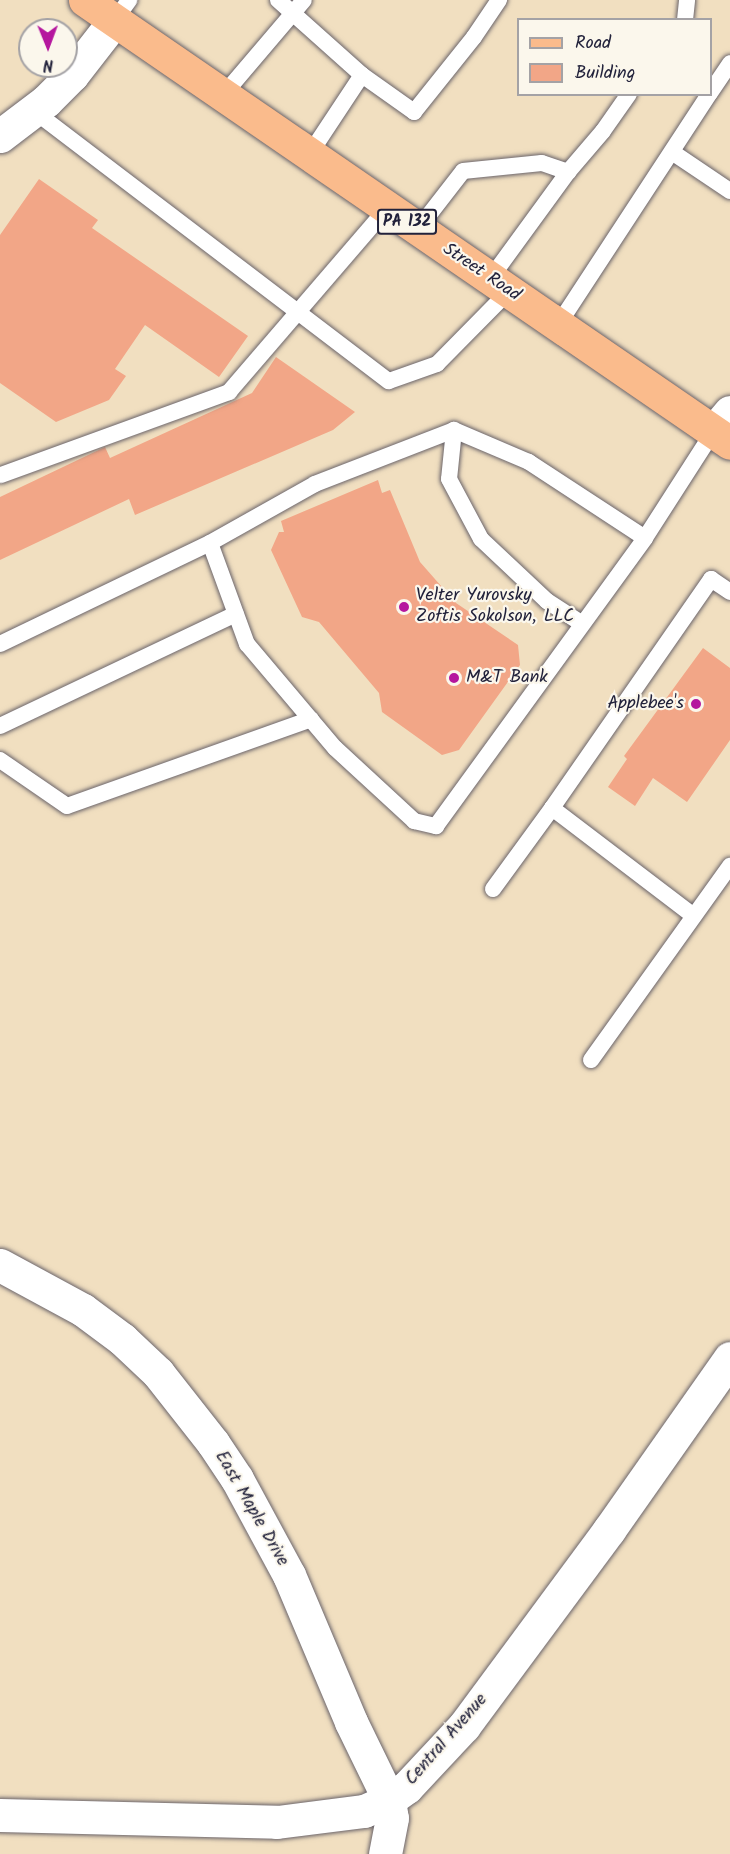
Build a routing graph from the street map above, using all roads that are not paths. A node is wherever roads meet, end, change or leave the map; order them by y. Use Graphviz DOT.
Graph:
graph roads {
  1 [pos="84,0"];
  2 [pos="278,0"];
  3 [pos="499,0"];
  4 [pos="687,0"];
  5 [pos="299,6"];
  6 [pos="121,11"];
  7 [pos="685,18"];
  8 [pos="730,63"];
  9 [pos="362,75"];
  10 [pos="712,91"];
  11 [pos="224,94"];
  12 [pos="628,96"];
  13 [pos="709,96"];
  14 [pos="34,111"];
  15 [pos="0,136"];
  16 [pos="672,152"];
  17 [pos="309,155"];
  18 [pos="568,172"];
  19 [pos="730,191"];
  20 [pos="387,208"];
  21 [pos="418,229"];
  22 [pos="499,285"];
  23 [pos="298,312"];
  24 [pos="558,325"];
  25 [pos="724,429"];
  26 [pos="454,430"];
  27 [pos="1,475"];
  28 [pos="645,538"];
  29 [pos="210,543"];
  30 [pos="730,592"];
  31 [pos="236,614"];
  32 [pos="581,623"];
  33 [pos="0,644"];
  34 [pos="311,719"];
  35 [pos="0,726"];
  36 [pos="0,759"];
  37 [pos="552,808"];
  38 [pos="730,866"];
  39 [pos="493,889"];
  40 [pos="694,915"];
  41 [pos="591,1060"];
  42 [pos="0,1265"];
  43 [pos="730,1358"];
  44 [pos="389,1800"];
  45 [pos="0,1815"];
  46 [pos="386,1854"];
  1 -- 6 [label="main road, Street Road / PA 132"];
  2 -- 5 [label="lane"];
  3 -- 9 [label="lane"];
  4 -- 7 [label="lane"];
  5 -- 9 [label="lane"];
  5 -- 11 [label="lane"];
  6 -- 11 [label="main road, Street Road / PA 132"];
  6 -- 14 [label="street"];
  8 -- 10 [label="lane"];
  9 -- 17 [label="lane"];
  11 -- 17 [label="main road, Street Road / PA 132"];
  12 -- 18 [label="lane"];
  13 -- 16 [label="lane"];
  14 -- 15 [label="street"];
  14 -- 23 [label="lane"];
  16 -- 19 [label="lane"];
  16 -- 24 [label="lane"];
  17 -- 20 [label="main road, Street Road / PA 132"];
  18 -- 21 [label="lane"];
  18 -- 22 [label="lane"];
  20 -- 21 [label="main road, Street Road / PA 132"];
  20 -- 23 [label="lane"];
  21 -- 22 [label="main road, Street Road / PA 132"];
  22 -- 23 [label="lane"];
  22 -- 24 [label="main road, Street Road / PA 132"];
  23 -- 27 [label="lane"];
  24 -- 25 [label="main road, Street Road / PA 132"];
  25 -- 28 [label="lane"];
  26 -- 28 [label="lane"];
  26 -- 29 [label="lane"];
  26 -- 32 [label="lane"];
  28 -- 32 [label="lane"];
  29 -- 31 [label="lane"];
  29 -- 33 [label="lane"];
  30 -- 37 [label="lane"];
  31 -- 34 [label="lane"];
  31 -- 35 [label="lane"];
  32 -- 34 [label="lane"];
  34 -- 36 [label="lane"];
  37 -- 39 [label="lane"];
  37 -- 40 [label="lane"];
  38 -- 40 [label="lane"];
  40 -- 41 [label="lane"];
  42 -- 44 [label="street, East Maple Drive"];
  43 -- 44 [label="street, Central Avenue"];
  44 -- 45 [label="street, Central Avenue"];
  44 -- 46 [label="street"];
}
